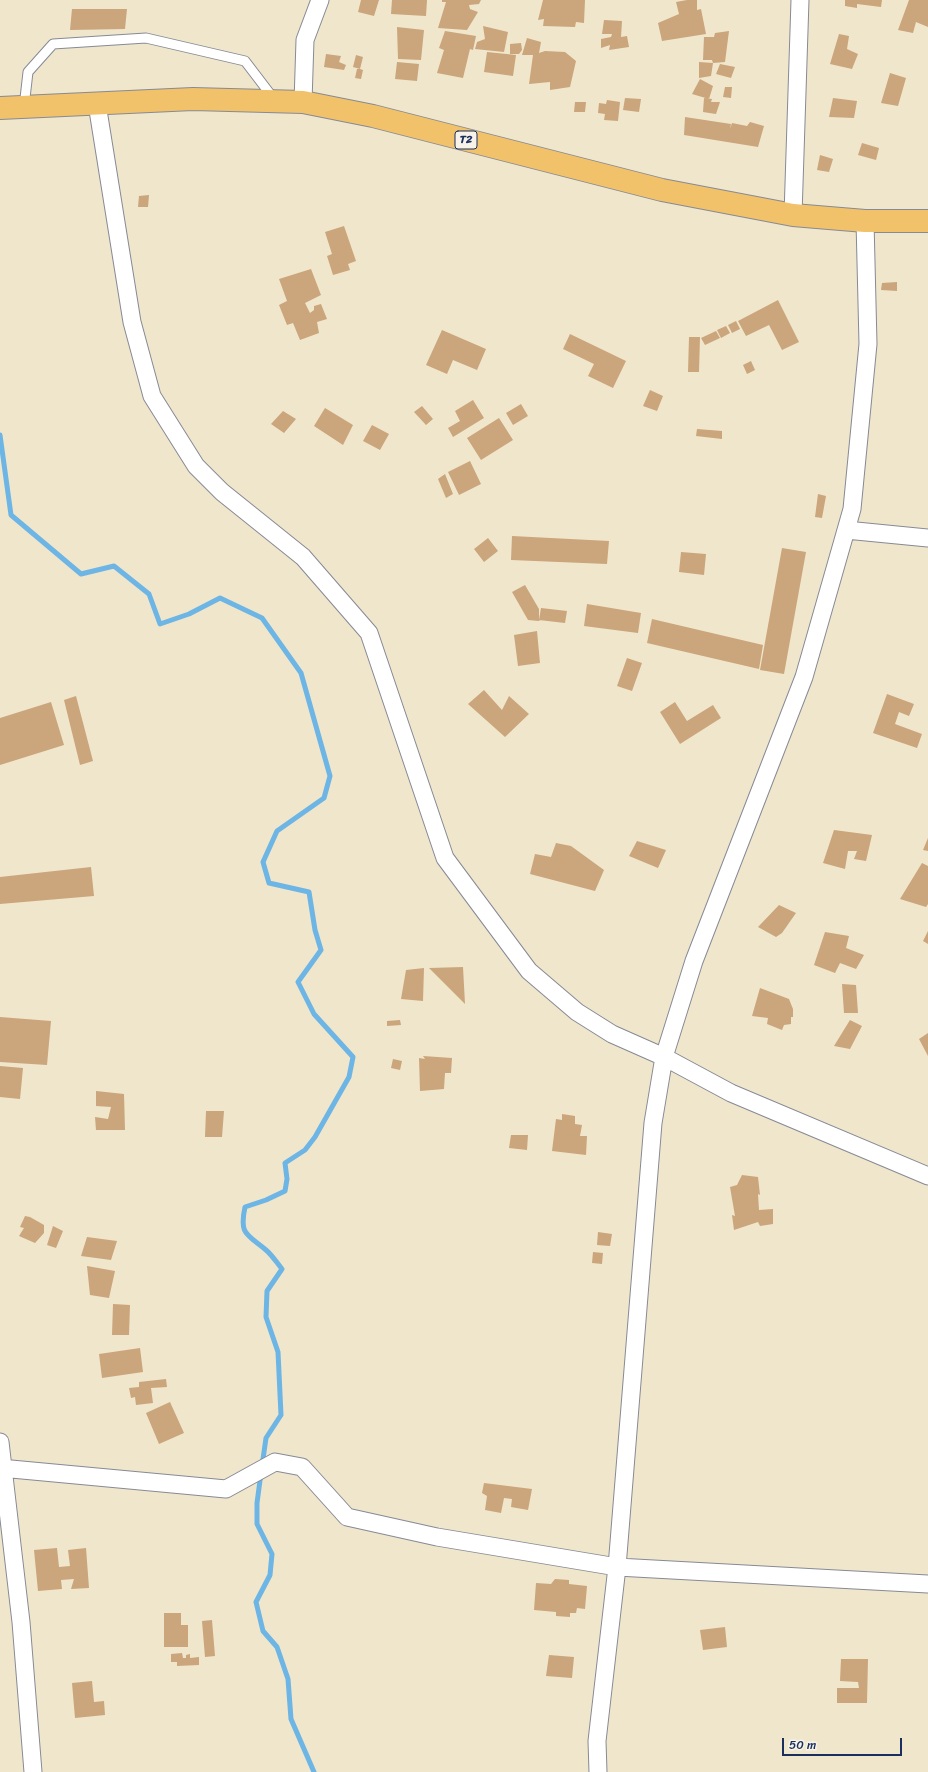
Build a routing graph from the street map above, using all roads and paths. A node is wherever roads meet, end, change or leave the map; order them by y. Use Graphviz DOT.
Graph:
graph roads {
  1 [pos="320,0"];
  2 [pos="795,1"];
  3 [pos="275,100"];
  4 [pos="303,102"];
  5 [pos="97,104"];
  6 [pos="24,107"];
  7 [pos="0,108"];
  8 [pos="793,215"];
  9 [pos="866,221"];
  10 [pos="928,221"];
  11 [pos="846,530"];
  12 [pos="928,538"];
  13 [pos="664,1057"];
  14 [pos="928,1176"];
  15 [pos="0,1442"];
  16 [pos="2,1468"];
  17 [pos="617,1567"];
  18 [pos="928,1584"];
  19 [pos="33,1772"];
  20 [pos="598,1772"];
  1 -- 4 [label="street"];
  2 -- 8 [label="street"];
  3 -- 4 [label="highway, T2"];
  3 -- 5 [label="highway, T2"];
  3 -- 6 [label="lane"];
  4 -- 8 [label="highway, T2"];
  5 -- 6 [label="highway, T2"];
  5 -- 13 [label="street"];
  6 -- 7 [label="highway, T2"];
  8 -- 9 [label="highway, T2"];
  9 -- 10 [label="highway, T2"];
  9 -- 11 [label="street"];
  11 -- 12 [label="street"];
  11 -- 13 [label="street"];
  13 -- 14 [label="street"];
  13 -- 17 [label="street"];
  15 -- 16 [label="street"];
  16 -- 17 [label="street"];
  16 -- 19 [label="street"];
  17 -- 18 [label="street"];
  17 -- 20 [label="street"];
}
